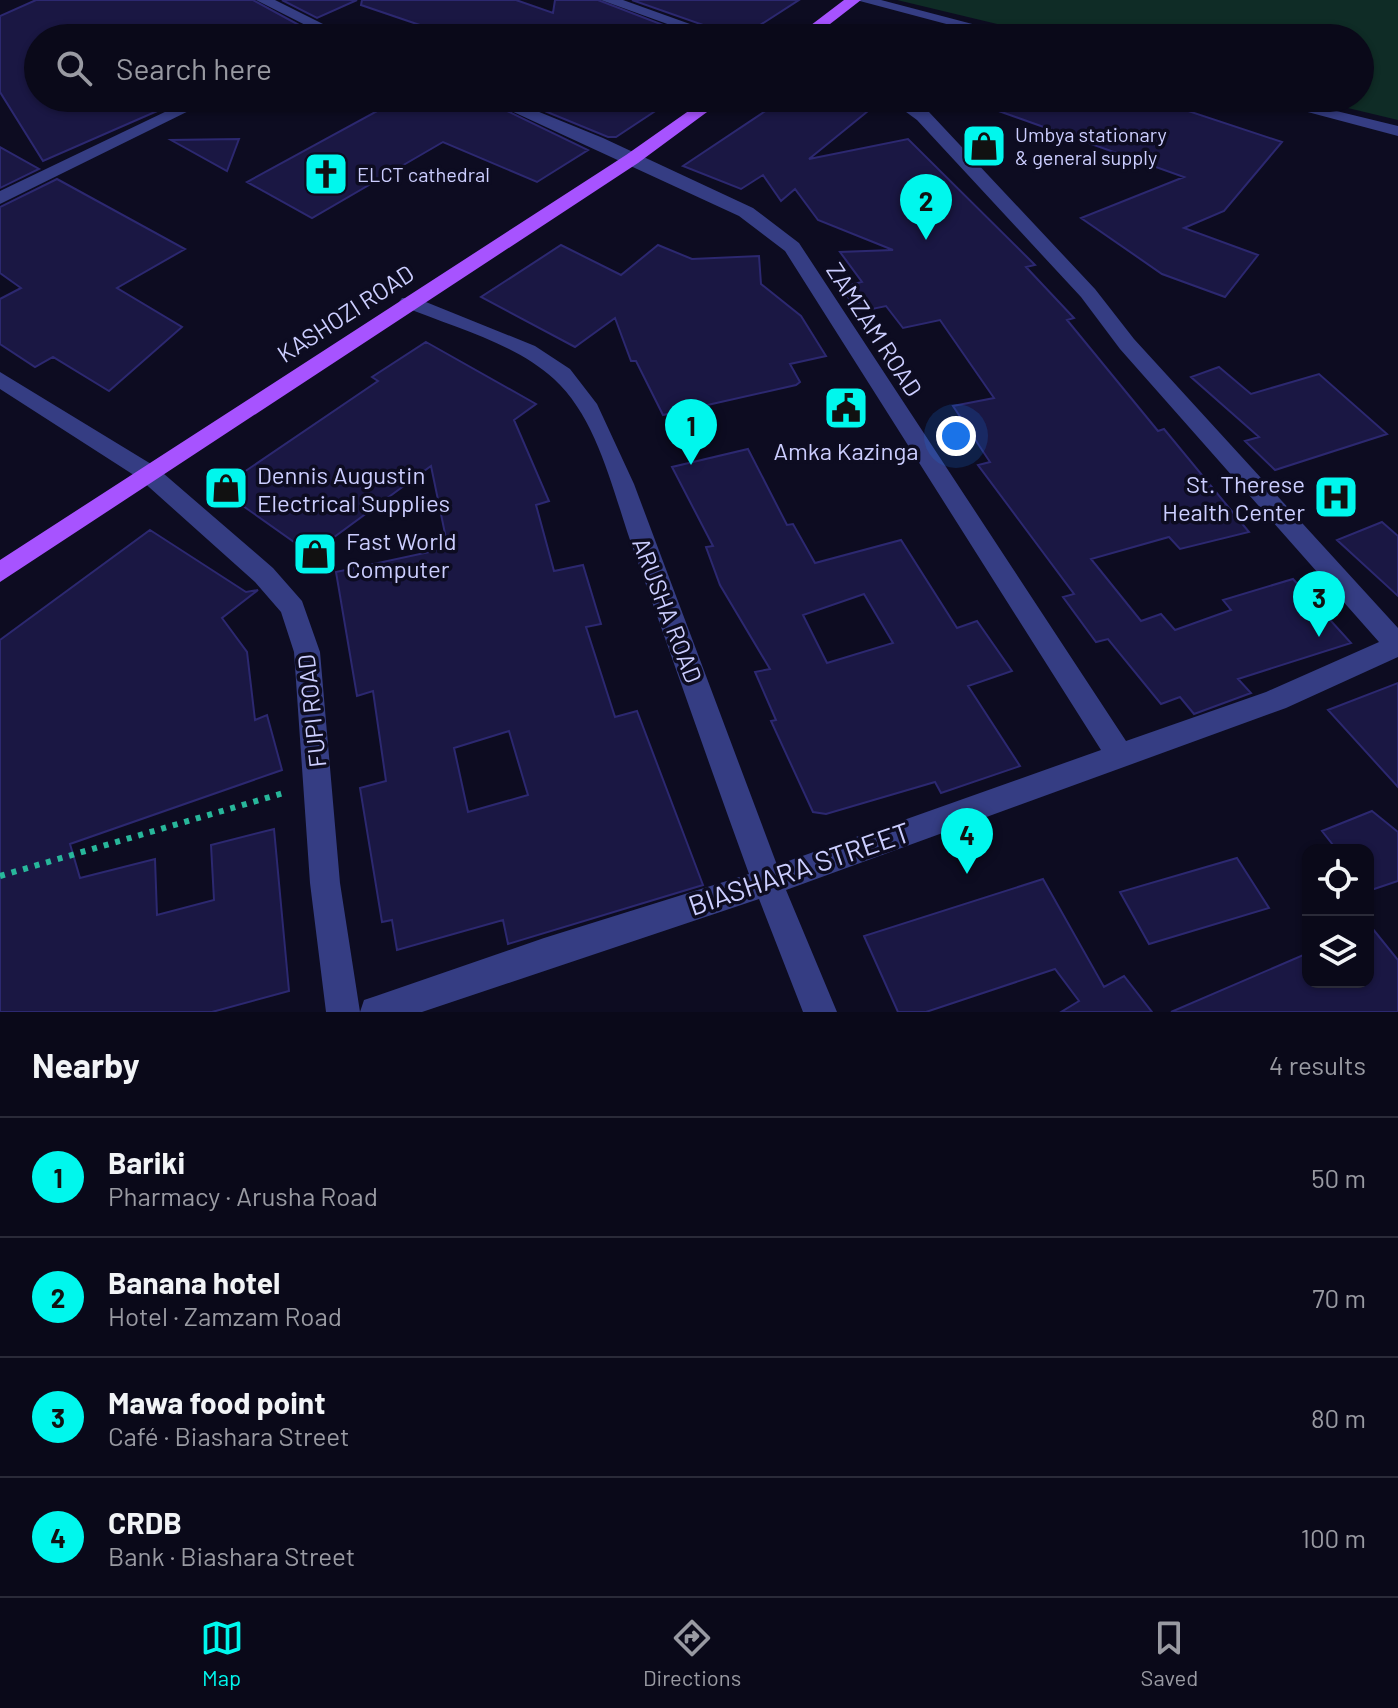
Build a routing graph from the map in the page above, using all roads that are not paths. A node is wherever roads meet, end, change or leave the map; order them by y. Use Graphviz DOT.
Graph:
graph roads {
  1 [pos="263,0"];
  2 [pos="608,0"];
  3 [pos="854,0"];
  4 [pos="863,0"];
  5 [pos="312,24"];
  6 [pos="679,24"];
  7 [pos="821,24"];
  8 [pos="961,24"];
  9 [pos="178,112"];
  10 [pos="523,112"];
  11 [pos="698,112"];
  12 [pos="917,112"];
  13 [pos="1320,112"];
  14 [pos="1397,131"];
  15 [pos="632,159"];
  16 [pos="0,198"];
  17 [pos="409,302"];
  18 [pos="0,379"];
  19 [pos="148,473"];
  20 [pos="0,572"];
  21 [pos="1398,646"];
  22 [pos="1119,754"];
  23 [pos="765,883"];
  24 [pos="343,1012"];
  25 [pos="376,1012"];
  26 [pos="820,1012"];
  1 -- 5 [label="street"];
  2 -- 6 [label="street"];
  3 -- 7 [label="main road"];
  4 -- 8 [label="street"];
  9 -- 16 [label="street"];
  10 -- 15 [label="street, ZAMZAM ROAD"];
  11 -- 15 [label="main road, KASHOZI ROAD"];
  12 -- 21 [label="street"];
  13 -- 14 [label="street"];
  15 -- 17 [label="main road, KASHOZI ROAD"];
  15 -- 22 [label="street, ZAMZAM ROAD"];
  17 -- 19 [label="main road, KASHOZI ROAD"];
  17 -- 23 [label="street, ARUSHA ROAD"];
  18 -- 19 [label="street, FUPI ROAD"];
  19 -- 20 [label="main road, KASHOZI ROAD"];
  19 -- 24 [label="street, FUPI ROAD"];
  21 -- 22 [label="street, BIASHARA STREET"];
  22 -- 23 [label="street, BIASHARA STREET"];
  23 -- 25 [label="street, BIASHARA STREET"];
  23 -- 26 [label="street, ARUSHA ROAD"];
}
